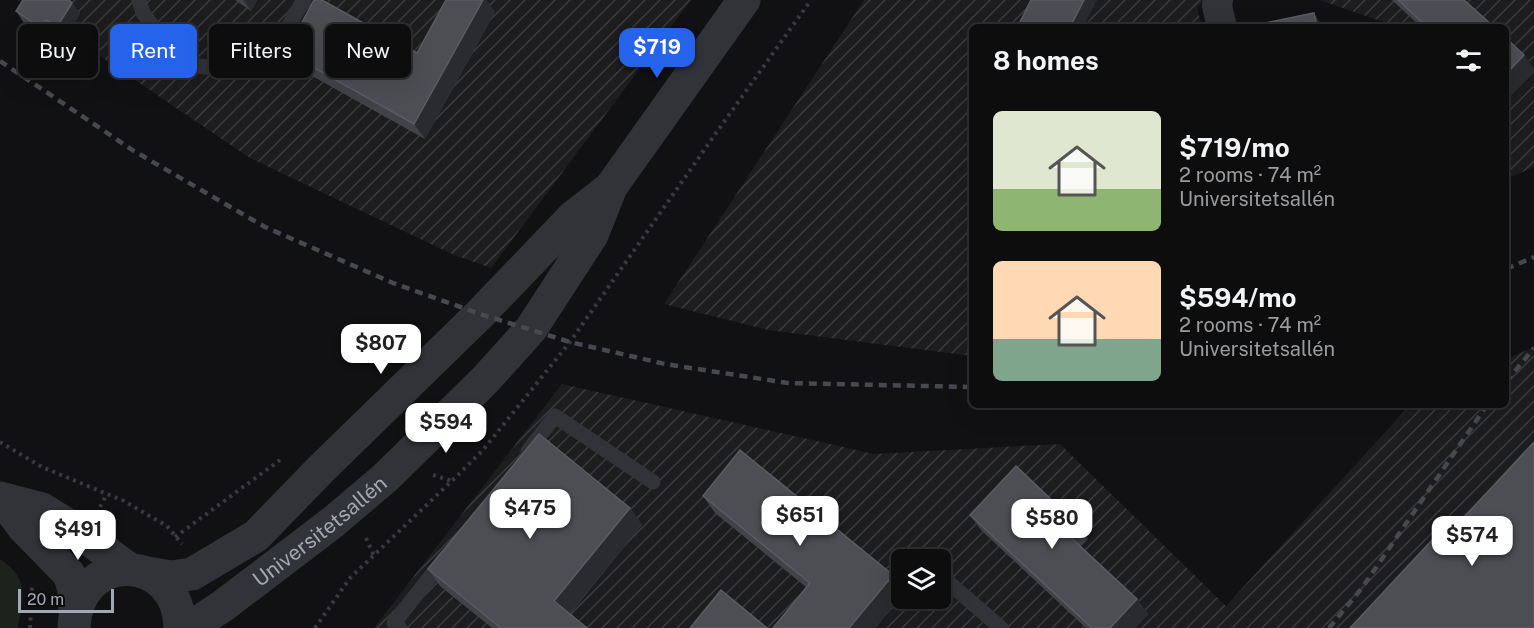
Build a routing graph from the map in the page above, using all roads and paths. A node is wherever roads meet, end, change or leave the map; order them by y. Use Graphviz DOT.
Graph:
graph roads {
  1 [pos="139,0"];
  2 [pos="304,0"];
  3 [pos="744,0"];
  4 [pos="1218,0"];
  5 [pos="1222,24"];
  6 [pos="611,187"];
  7 [pos="0,442"];
  8 [pos="286,456"];
  9 [pos="518,463"];
  10 [pos="424,472"];
  11 [pos="452,481"];
  12 [pos="653,482"];
  13 [pos="2,499"];
  14 [pos="363,529"];
  15 [pos="175,537"];
  16 [pos="184,546"];
  17 [pos="452,548"];
  18 [pos="374,556"];
  19 [pos="138,572"];
  20 [pos="37,576"];
  21 [pos="951,585"];
  22 [pos="74,624"];
  23 [pos="30,628"];
  24 [pos="181,628"];
  25 [pos="400,628"];
  26 [pos="1001,628"];
  1 -- 2 [label="lane"];
  3 -- 6 [label="street, Universitetsallén"];
  4 -- 5 [label="street"];
  6 -- 19 [label="street, Universitetsallén"];
  6 -- 24 [label="street, Universitetsallén"];
  7 -- 15 [label="path"];
  8 -- 15 [label="path"];
  9 -- 12 [label="lane"];
  10 -- 11 [label="path"];
  13 -- 19 [label="street"];
  13 -- 22 [label="street"];
  14 -- 18 [label="path"];
  15 -- 16 [label="path"];
  17 -- 25 [label="lane"];
  19 -- 22 [label="street"];
  19 -- 24 [label="street"];
  20 -- 23 [label="path"];
  21 -- 26 [label="lane"];
}
